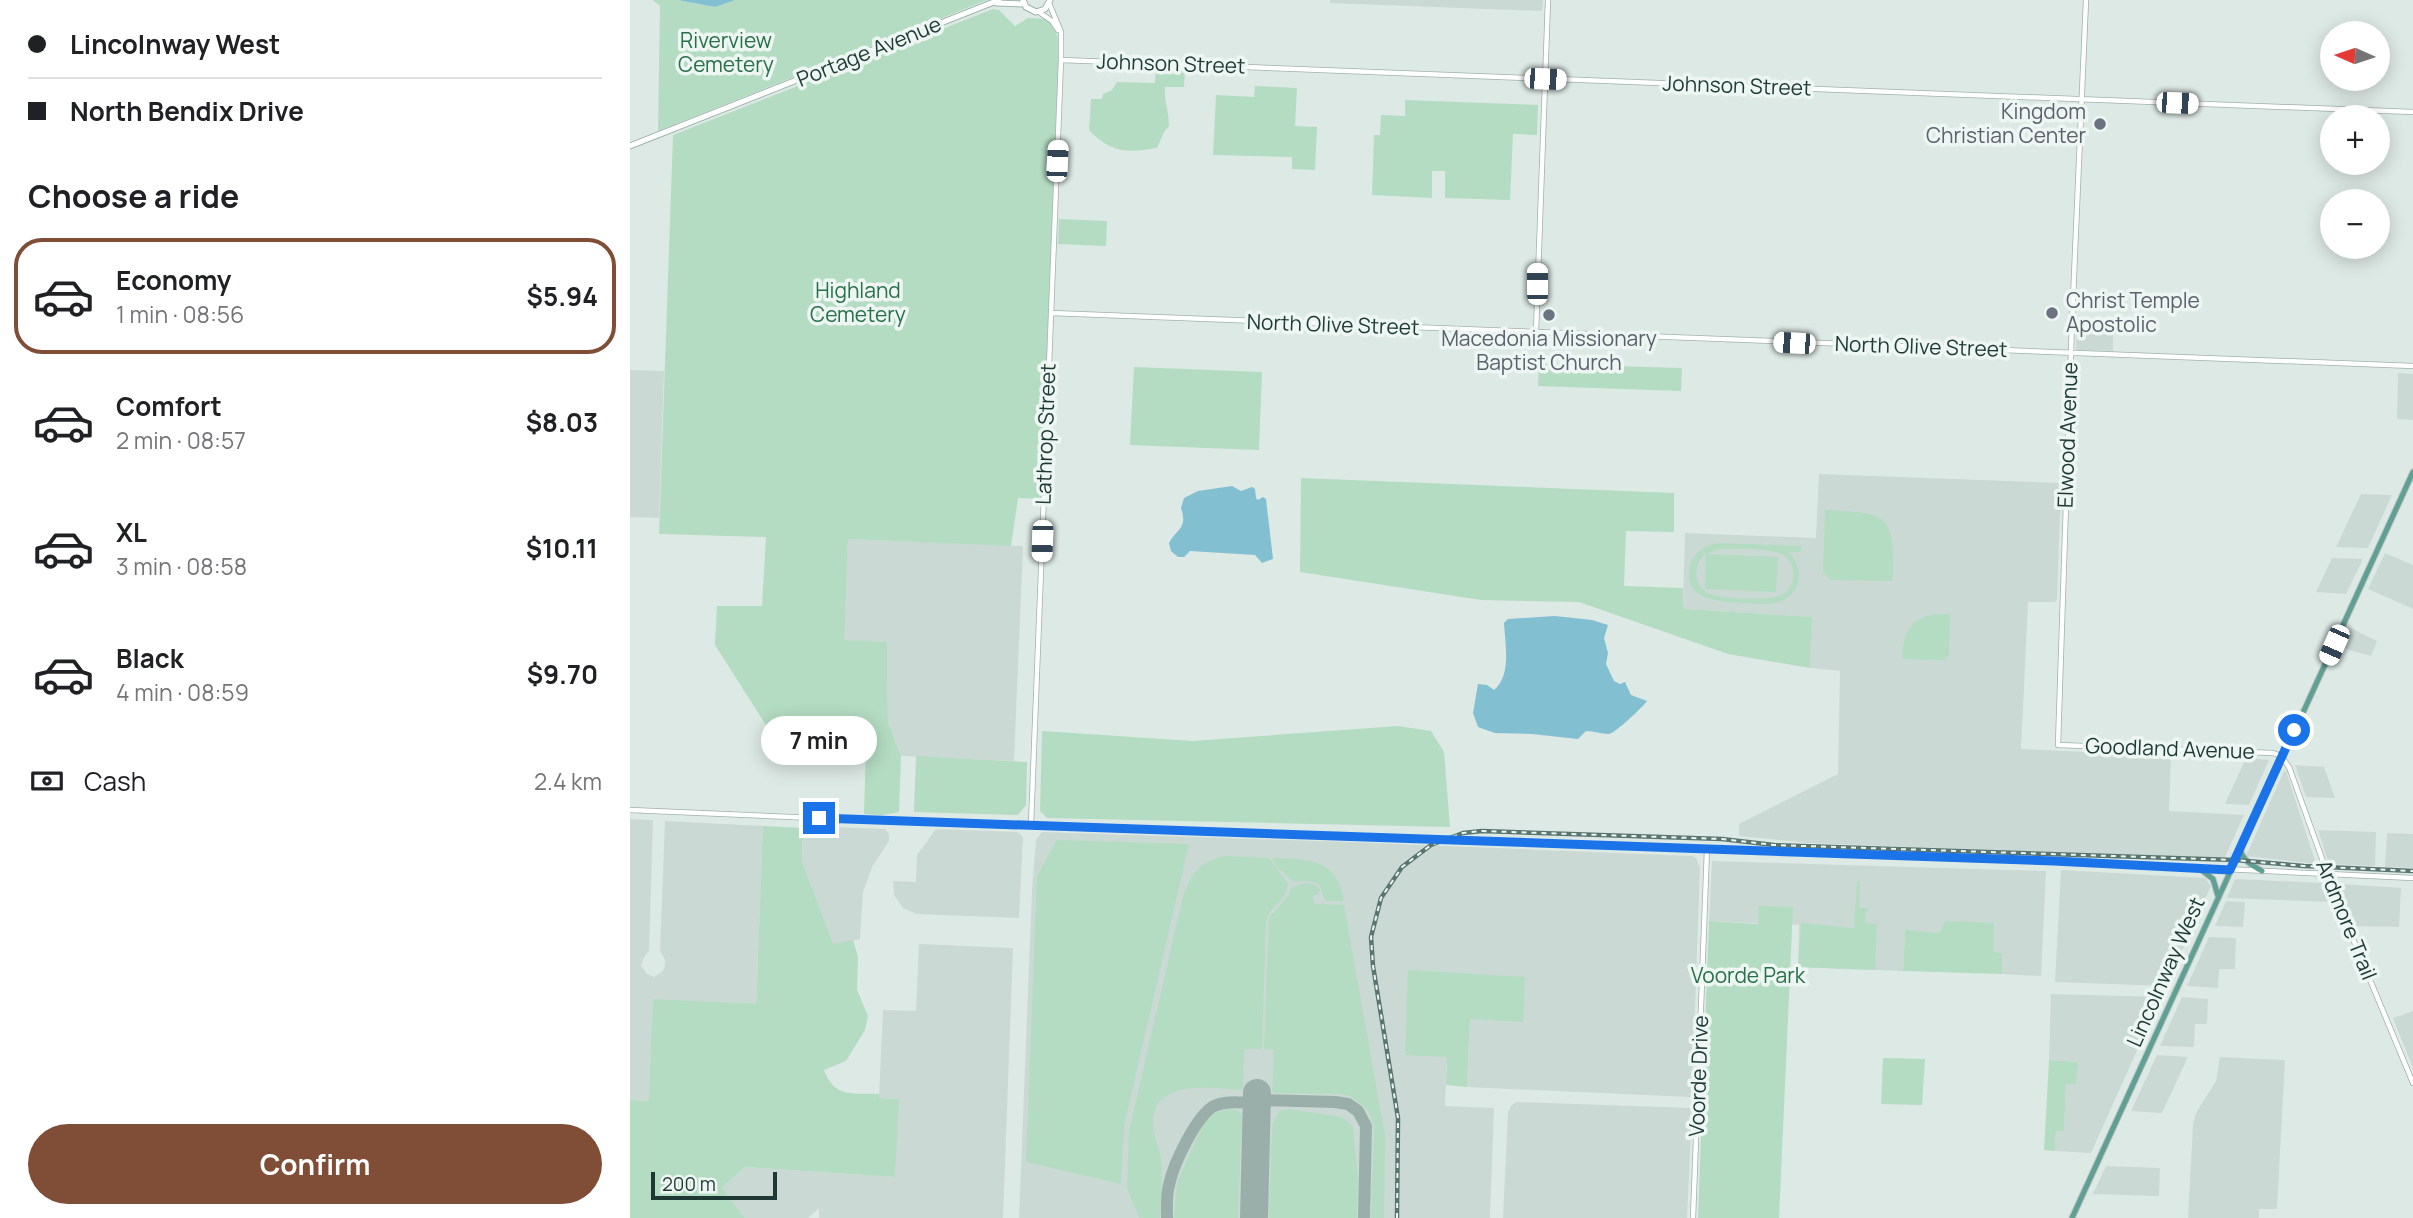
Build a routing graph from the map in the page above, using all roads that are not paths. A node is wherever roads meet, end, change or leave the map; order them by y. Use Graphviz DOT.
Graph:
graph roads {
  1 [pos="999,0"];
  2 [pos="1548,0"];
  3 [pos="2086,0"];
  4 [pos="1049,1"];
  5 [pos="1024,2"];
  6 [pos="990,4"];
  7 [pos="1038,12"];
  8 [pos="1061,43"];
  9 [pos="1061,60"];
  10 [pos="1545,79"];
  11 [pos="2082,100"];
  12 [pos="2413,112"];
  13 [pos="630,146"];
  14 [pos="1051,313"];
  15 [pos="1536,332"];
  16 [pos="2071,353"];
  17 [pos="2413,366"];
  18 [pos="2413,472"];
  19 [pos="2058,745"];
  20 [pos="2281,756"];
  21 [pos="630,810"];
  22 [pos="1031,825"];
  23 [pos="1707,849"];
  24 [pos="2240,849"];
  25 [pos="2199,868"];
  26 [pos="2230,870"];
  27 [pos="2262,871"];
  28 [pos="2327,874"];
  29 [pos="2413,878"];
  30 [pos="2218,897"];
  31 [pos="2413,1083"];
  32 [pos="1693,1218"];
  33 [pos="2072,1218"];
  1 -- 6 [label="main road, Portage Avenue"];
  2 -- 10 [label="street"];
  3 -- 11 [label="street, Elwood Avenue"];
  4 -- 7 [label="main road"];
  4 -- 8 [label="street, Lathrop Street"];
  5 -- 6 [label="main road, Portage Avenue"];
  5 -- 7 [label="main road"];
  6 -- 13 [label="main road, Portage Avenue"];
  7 -- 8 [label="street"];
  8 -- 9 [label="street, Lathrop Street"];
  9 -- 10 [label="street, Johnson Street"];
  9 -- 14 [label="street, Lathrop Street"];
  10 -- 11 [label="street, Johnson Street"];
  10 -- 15 [label="street"];
  11 -- 12 [label="street, Johnson Street"];
  11 -- 16 [label="street, Elwood Avenue"];
  14 -- 15 [label="street, North Olive Street"];
  14 -- 22 [label="street, Lathrop Street"];
  15 -- 16 [label="street, North Olive Street"];
  16 -- 17 [label="street, North Olive Street"];
  16 -- 19 [label="street, Elwood Avenue"];
  18 -- 20 [label="main road, Lincolnway West"];
  19 -- 20 [label="street, Goodland Avenue"];
  20 -- 24 [label="main road, Lincolnway West"];
  20 -- 28 [label="street, Ardmore Trail"];
  21 -- 22 [label="street"];
  22 -- 23 [label="street"];
  23 -- 25 [label="street"];
  23 -- 32 [label="street, Voorde Drive"];
  24 -- 26 [label="main road, Lincolnway West"];
  24 -- 27 [label="main road"];
  25 -- 26 [label="street"];
  25 -- 30 [label="main road"];
  26 -- 27 [label="street"];
  26 -- 30 [label="main road, Lincolnway West"];
  27 -- 28 [label="street"];
  28 -- 29 [label="street"];
  28 -- 31 [label="street, Ardmore Trail"];
  30 -- 33 [label="main road, Lincolnway West"];
}
